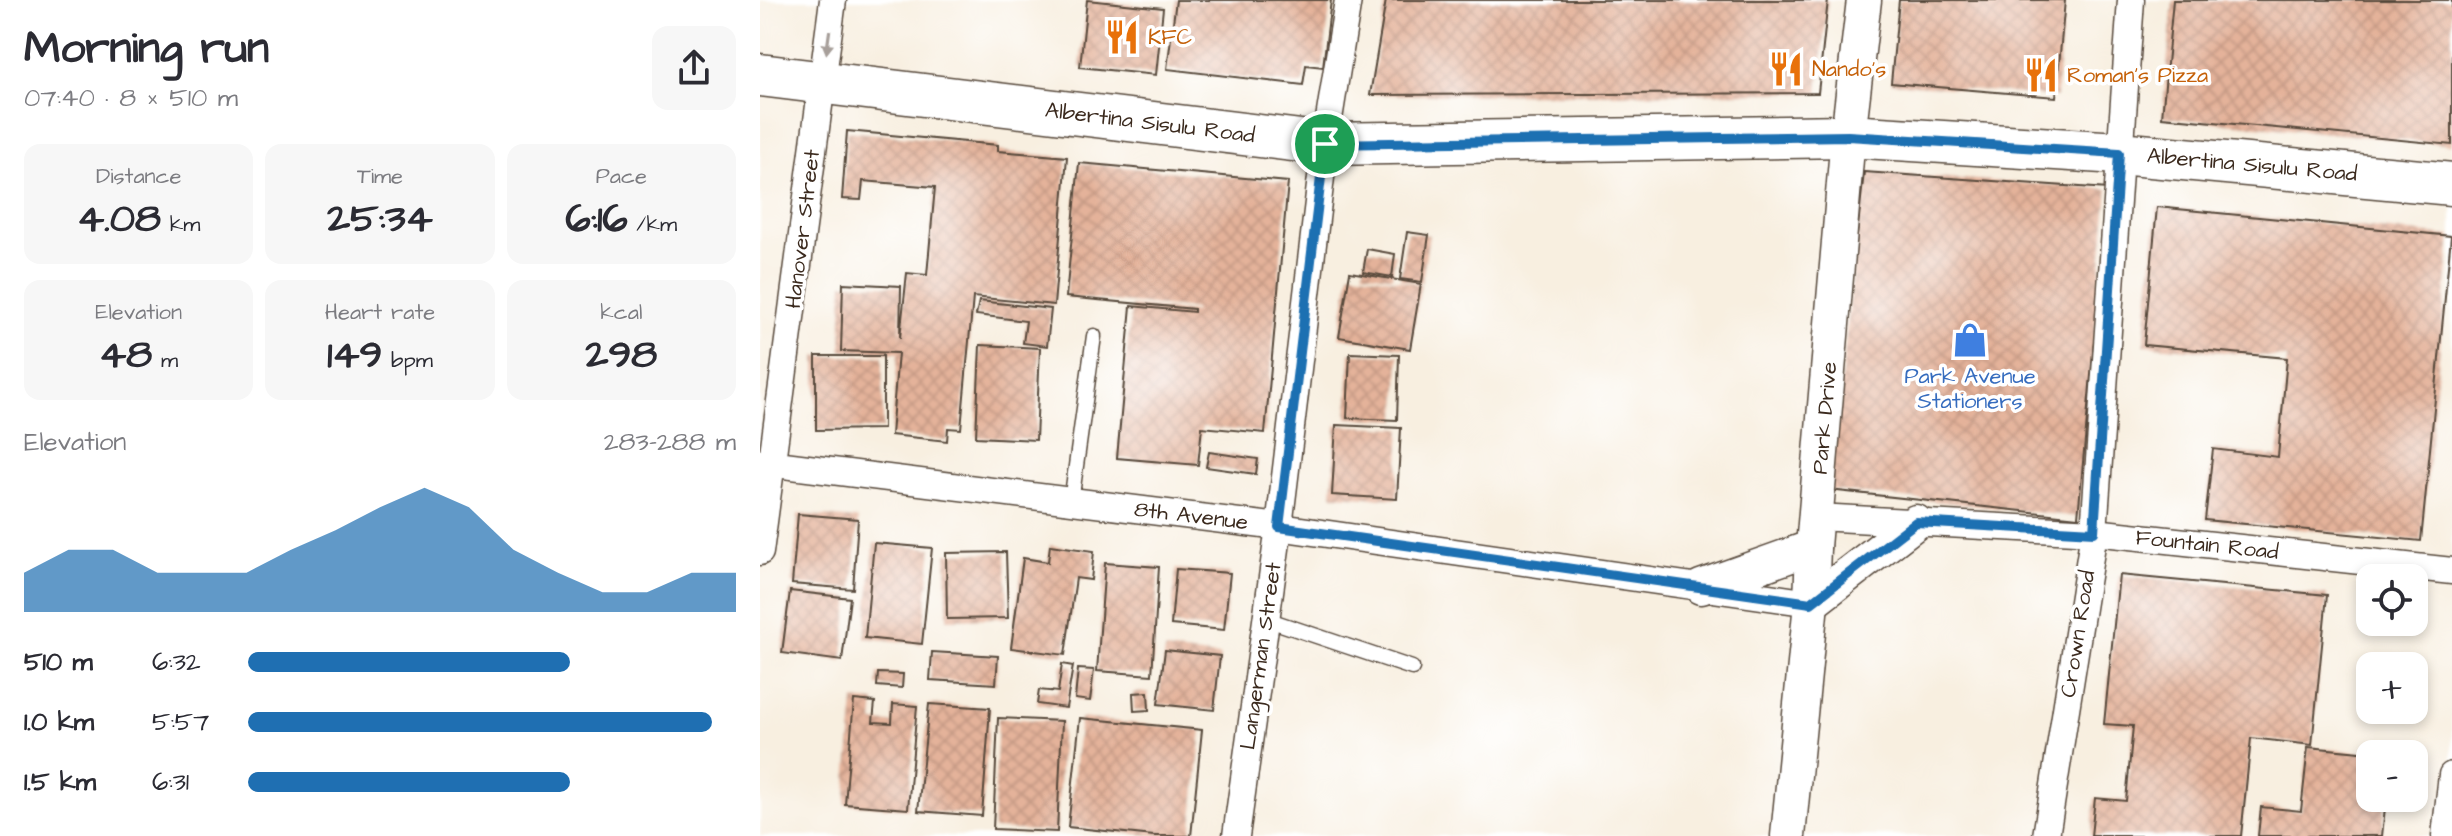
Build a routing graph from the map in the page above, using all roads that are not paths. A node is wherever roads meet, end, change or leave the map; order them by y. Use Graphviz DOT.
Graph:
graph roads {
  1 [pos="833,0"];
  2 [pos="1348,0"];
  3 [pos="1864,0"];
  4 [pos="2131,0"];
  5 [pos="760,75"];
  6 [pos="822,84"];
  7 [pos="1848,136"];
  8 [pos="1325,144"];
  9 [pos="2119,153"];
  10 [pos="2452,184"];
  11 [pos="1094,336"];
  12 [pos="766,463"];
  13 [pos="1071,502"];
  14 [pos="1916,522"];
  15 [pos="1279,527"];
  16 [pos="1815,532"];
  17 [pos="2094,532"];
  18 [pos="760,552"];
  19 [pos="2452,571"];
  20 [pos="1701,587"];
  21 [pos="1811,603"];
  22 [pos="1266,619"];
  23 [pos="1412,668"];
  24 [pos="2452,775"];
  25 [pos="1236,836"];
  26 [pos="1788,836"];
  27 [pos="2046,836"];
  28 [pos="2445,836"];
  1 -- 6 [label="street, Hanover Street, one-way"];
  2 -- 8 [label="street, Langerman Street"];
  3 -- 7 [label="street, Park Drive"];
  4 -- 9 [label="street, Crown Road"];
  5 -- 6 [label="main road, Albertina Sisulu Road"];
  6 -- 8 [label="main road, Albertina Sisulu Road"];
  6 -- 12 [label="street, Hanover Street"];
  7 -- 8 [label="main road, Albertina Sisulu Road"];
  7 -- 9 [label="main road, Albertina Sisulu Road"];
  7 -- 16 [label="street, Park Drive"];
  8 -- 15 [label="street, Langerman Street"];
  9 -- 10 [label="main road, Albertina Sisulu Road"];
  9 -- 17 [label="street, Crown Road"];
  11 -- 13 [label="lane"];
  12 -- 13 [label="street, 8th Avenue"];
  12 -- 18 [label="street, Hanover Street"];
  13 -- 15 [label="street, 8th Avenue"];
  14 -- 16 [label="street, Fountain Road"];
  14 -- 17 [label="street, Fountain Road"];
  14 -- 21 [label="street"];
  15 -- 20 [label="street, 8th Avenue"];
  15 -- 22 [label="street, Langerman Street"];
  16 -- 20 [label="street"];
  16 -- 21 [label="street, Park Drive"];
  17 -- 19 [label="street, Fountain Road"];
  17 -- 27 [label="street, Crown Road"];
  20 -- 21 [label="street, 8th Avenue"];
  21 -- 26 [label="street, Park Drive"];
  22 -- 23 [label="lane"];
  22 -- 25 [label="street, Langerman Street"];
  24 -- 28 [label="street"];
}
